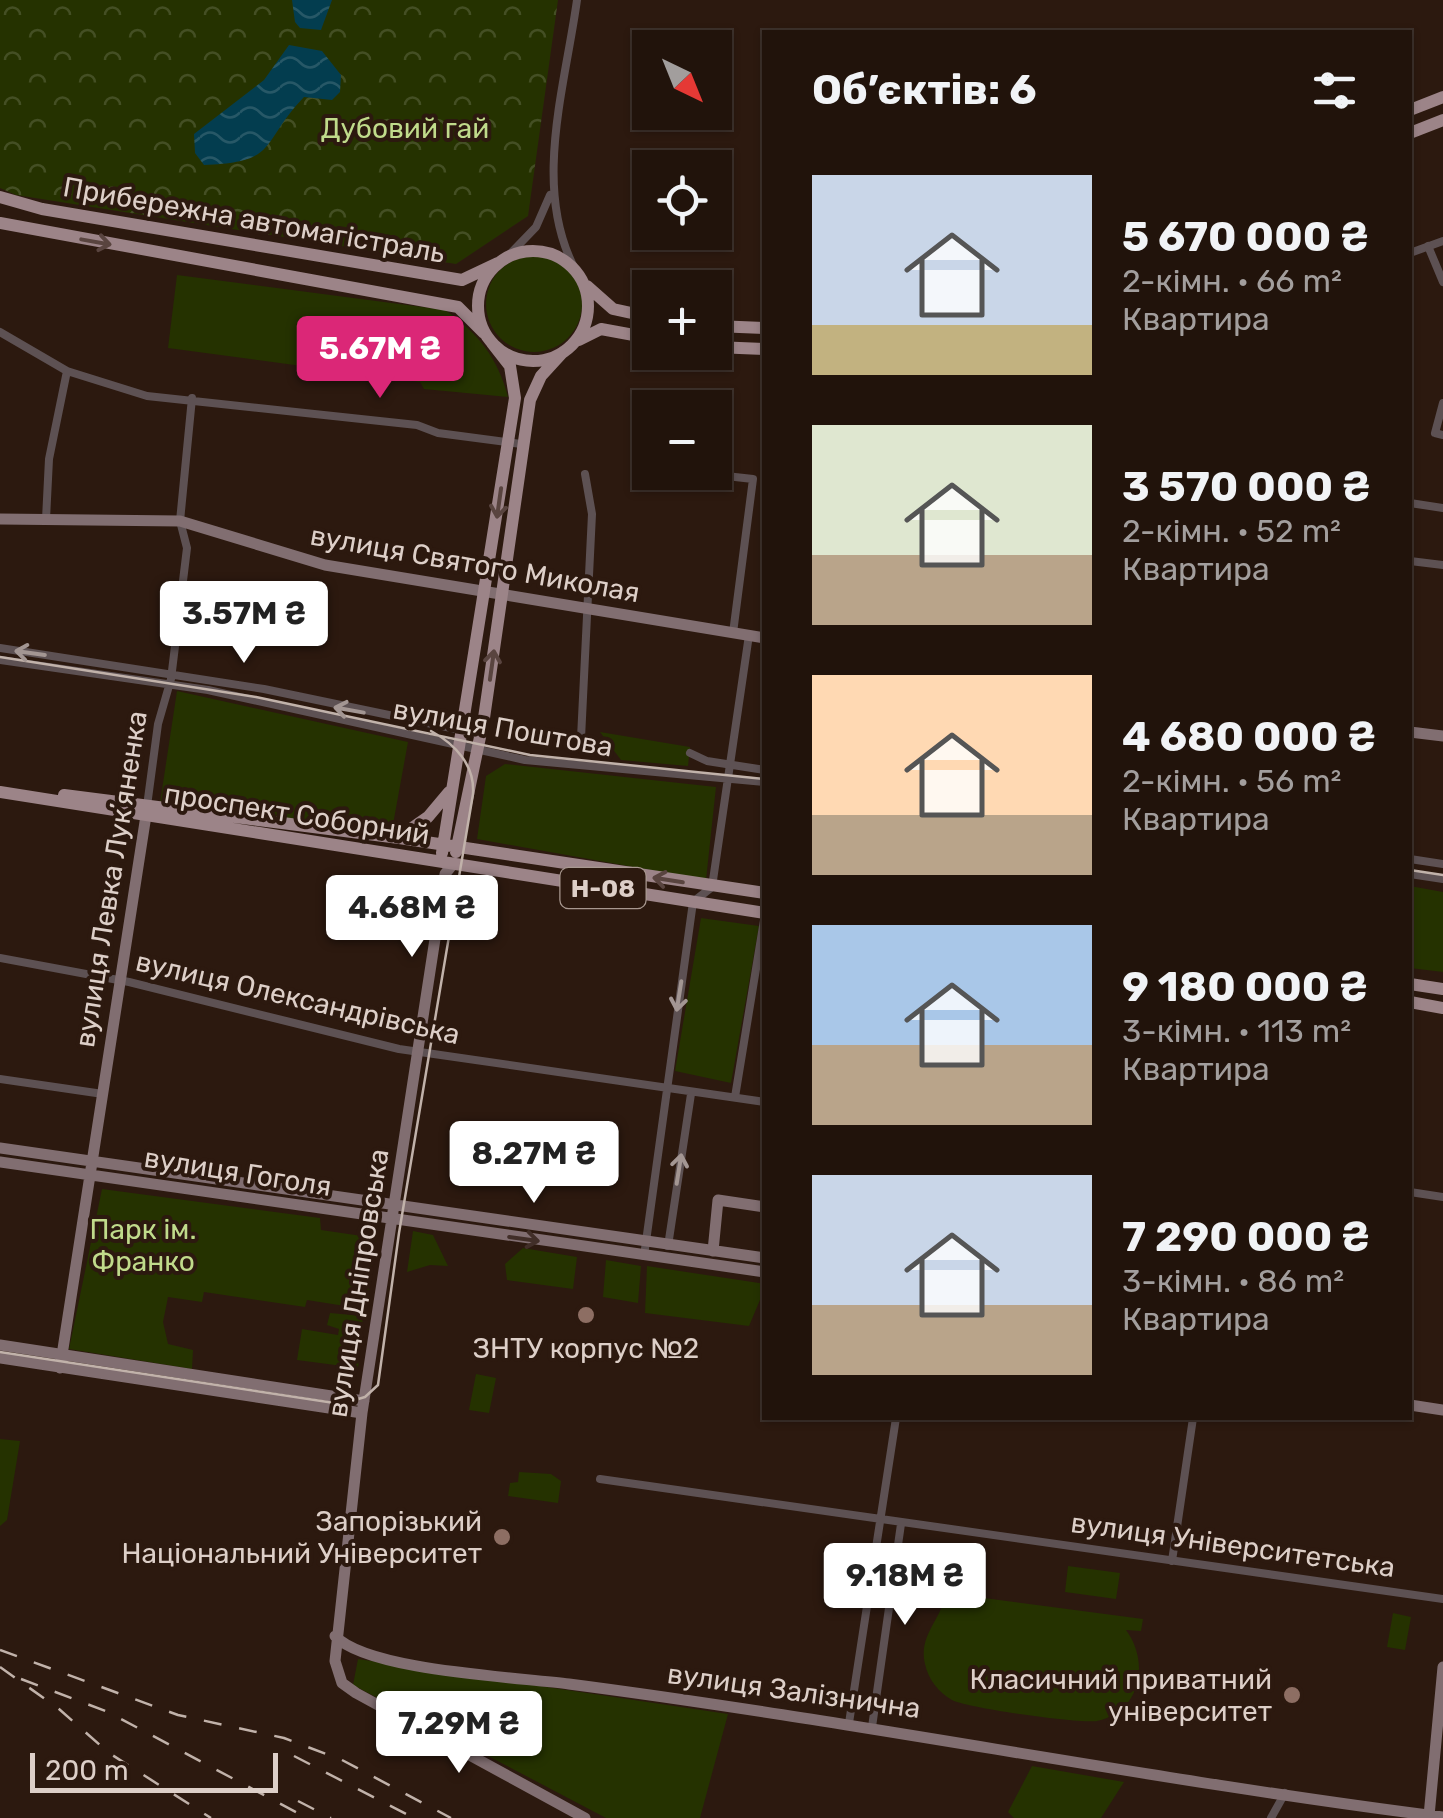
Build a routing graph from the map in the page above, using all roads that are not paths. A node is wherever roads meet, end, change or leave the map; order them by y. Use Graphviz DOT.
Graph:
graph roads {
  1 [pos="577,0"];
  2 [pos="1443,97"];
  3 [pos="1412,109"];
  4 [pos="1443,120"];
  5 [pos="1412,132"];
  6 [pos="551,191"];
  7 [pos="0,197"];
  8 [pos="0,223"];
  9 [pos="1443,241"];
  10 [pos="1428,246"];
  11 [pos="1412,252"];
  12 [pos="503,259"];
  13 [pos="579,274"];
  14 [pos="1443,281"];
  15 [pos="632,314"];
  16 [pos="732,327"];
  17 [pos="762,328"];
  18 [pos="0,332"];
  19 [pos="632,335"];
  20 [pos="488,338"];
  21 [pos="568,348"];
  22 [pos="732,348"];
  23 [pos="760,349"];
  24 [pos="67,371"];
  25 [pos="192,398"];
  26 [pos="1443,404"];
  27 [pos="1443,435"];
  28 [pos="514,443"];
  29 [pos="585,474"];
  30 [pos="732,477"];
  31 [pos="1412,503"];
  32 [pos="1443,508"];
  33 [pos="46,518"];
  34 [pos="0,519"];
  35 [pos="180,521"];
  36 [pos="1412,561"];
  37 [pos="1443,565"];
  38 [pos="493,594"];
  39 [pos="590,610"];
  40 [pos="733,633"];
  41 [pos="749,635"];
  42 [pos="762,637"];
  43 [pos="0,648"];
  44 [pos="0,660"];
  45 [pos="172,673"];
  46 [pos="168,684"];
  47 [pos="1412,732"];
  48 [pos="480,734"];
  49 [pos="1443,736"];
  50 [pos="460,738"];
  51 [pos="582,738"];
  52 [pos="476,750"];
  53 [pos="690,753"];
  54 [pos="730,766"];
  55 [pos="762,770"];
  56 [pos="727,778"];
  57 [pos="762,782"];
  58 [pos="452,786"];
  59 [pos="0,789"];
  60 [pos="147,811"];
  61 [pos="398,838"];
  62 [pos="450,846"];
  63 [pos="1412,859"];
  64 [pos="1443,864"];
  65 [pos="446,866"];
  66 [pos="1412,874"];
  67 [pos="1443,878"];
  68 [pos="712,886"];
  69 [pos="762,893"];
  70 [pos="693,902"];
  71 [pos="762,914"];
  72 [pos="762,932"];
  73 [pos="0,958"];
  74 [pos="120,980"];
  75 [pos="1412,984"];
  76 [pos="1443,988"];
  77 [pos="1412,1002"];
  78 [pos="1443,1008"];
  79 [pos="419,1052"];
  80 [pos="0,1080"];
  81 [pos="665,1090"];
  82 [pos="103,1094"];
  83 [pos="691,1094"];
  84 [pos="735,1098"];
  85 [pos="762,1102"];
  86 [pos="0,1148"];
  87 [pos="0,1162"];
  88 [pos="92,1169"];
  89 [pos="1412,1192"];
  90 [pos="1443,1196"];
  91 [pos="395,1206"];
  92 [pos="762,1207"];
  93 [pos="393,1220"];
  94 [pos="668,1246"];
  95 [pos="645,1249"];
  96 [pos="714,1251"];
  97 [pos="762,1258"];
  98 [pos="762,1271"];
  99 [pos="0,1345"];
  100 [pos="0,1358"];
  101 [pos="62,1361"];
  102 [pos="1412,1405"];
  103 [pos="363,1407"];
  104 [pos="1443,1410"];
  105 [pos="896,1420"];
  106 [pos="1193,1420"];
  107 [pos="600,1479"];
  108 [pos="880,1521"];
  109 [pos="901,1524"];
  110 [pos="1172,1562"];
  111 [pos="1443,1599"];
  112 [pos="336,1636"];
  113 [pos="1443,1667"];
  114 [pos="849,1723"];
  115 [pos="872,1726"];
  116 [pos="1285,1793"];
  117 [pos="1410,1815"];
  118 [pos="1429,1816"];
  119 [pos="585,1818"];
  120 [pos="1271,1818"];
  121 [pos="1443,1818"];
  1 -- 6 [label="street"];
  2 -- 3 [label="main road"];
  4 -- 5 [label="main road"];
  6 -- 12 [label="street"];
  6 -- 13 [label="street"];
  7 -- 12 [label="main road, Прибережна автомагістраль"];
  8 -- 20 [label="main road, one-way"];
  9 -- 10 [label="street"];
  10 -- 11 [label="street"];
  10 -- 14 [label="street"];
  12 -- 13 [label="main road, Прибережна автомагістраль"];
  12 -- 20 [label="main road"];
  13 -- 15 [label="main road, Прибережна автомагістраль"];
  13 -- 21 [label="main road"];
  16 -- 17 [label="main road"];
  17 -- 23 [label="main road"];
  18 -- 24 [label="street"];
  19 -- 21 [label="main road"];
  20 -- 21 [label="main road"];
  20 -- 28 [label="main road, вулиця Дніпровська"];
  21 -- 28 [label="main road, вулиця Дніпровська"];
  22 -- 23 [label="main road"];
  24 -- 25 [label="street"];
  24 -- 33 [label="street"];
  25 -- 28 [label="street"];
  25 -- 35 [label="street, вулиця Левка Лукʼяненка"];
  26 -- 27 [label="street"];
  28 -- 38 [label="main road, вулиця Дніпровська"];
  29 -- 39 [label="street"];
  30 -- 40 [label="street"];
  31 -- 32 [label="street"];
  33 -- 34 [label="street, вулиця Святого Миколая"];
  33 -- 35 [label="street, вулиця Святого Миколая"];
  35 -- 38 [label="street, вулиця Святого Миколая"];
  35 -- 45 [label="street, вулиця Левка Лукʼяненка"];
  36 -- 37 [label="street"];
  38 -- 39 [label="street, вулиця Святого Миколая"];
  48 -- 38 [label="main road, вулиця Дніпровська, one-way"];
  38 -- 50 [label="main road, вулиця Дніпровська"];
  39 -- 40 [label="street, вулиця Святого Миколая"];
  39 -- 51 [label="street"];
  40 -- 41 [label="street, вулиця Святого Миколая"];
  41 -- 42 [label="street, вулиця Святого Миколая"];
  41 -- 54 [label="street"];
  45 -- 43 [label="street, вулиця Поштова, one-way"];
  44 -- 46 [label="street, вулиця Поштова"];
  45 -- 46 [label="street, вулиця Левка Лукʼяненка"];
  50 -- 45 [label="street, вулиця Поштова, one-way"];
  46 -- 50 [label="street, вулиця Поштова"];
  46 -- 60 [label="street, вулиця Левка Лукʼяненка"];
  47 -- 49 [label="street"];
  48 -- 50 [label="street, вулиця Поштова"];
  48 -- 52 [label="main road, вулиця Дніпровська"];
  50 -- 52 [label="street, вулиця Поштова"];
  50 -- 58 [label="main road, вулиця Дніпровська"];
  52 -- 56 [label="street, вулиця Поштова"];
  52 -- 62 [label="main road, вулиця Дніпровська"];
  53 -- 54 [label="street"];
  54 -- 55 [label="street"];
  54 -- 56 [label="street"];
  56 -- 57 [label="street, вулиця Поштова"];
  56 -- 68 [label="street"];
  58 -- 61 [label="main road"];
  58 -- 62 [label="main road, вулиця Дніпровська"];
  59 -- 60 [label="main road, проспект Соборний / Н-08"];
  60 -- 61 [label="main road, проспект Соборний / Н-08"];
  60 -- 65 [label="main road, проспект Соборний / Н-08"];
  60 -- 74 [label="street, вулиця Левка Лукʼяненка"];
  61 -- 62 [label="main road, проспект Соборний / Н-08"];
  62 -- 65 [label="main road, вулиця Дніпровська"];
  68 -- 62 [label="main road, проспект Соборний / Н-08, one-way"];
  63 -- 64 [label="street"];
  65 -- 70 [label="main road, проспект Соборний / Н-08"];
  65 -- 79 [label="street, вулиця Дніпровська"];
  66 -- 67 [label="street"];
  68 -- 69 [label="main road, проспект Соборний / Н-08"];
  68 -- 70 [label="street"];
  70 -- 71 [label="main road, проспект Соборний / Н-08"];
  70 -- 81 [label="street, one-way"];
  72 -- 84 [label="street"];
  73 -- 74 [label="street, вулиця Олександрівська"];
  74 -- 79 [label="street, вулиця Олександрівська"];
  74 -- 82 [label="street, вулиця Левка Лукʼяненка"];
  75 -- 76 [label="main road"];
  77 -- 78 [label="main road"];
  79 -- 81 [label="street, вулиця Олександрівська"];
  79 -- 91 [label="street, вулиця Дніпровська"];
  80 -- 82 [label="street"];
  81 -- 83 [label="street, вулиця Олександрівська"];
  81 -- 95 [label="street"];
  82 -- 88 [label="street, вулиця Левка Лукʼяненка"];
  83 -- 84 [label="street, вулиця Олександрівська"];
  94 -- 83 [label="street, one-way"];
  84 -- 85 [label="street, вулиця Олександрівська"];
  86 -- 88 [label="street, вулиця Гоголя"];
  87 -- 88 [label="street, вулиця Гоголя"];
  88 -- 91 [label="street, вулиця Гоголя"];
  88 -- 93 [label="street, вулиця Гоголя"];
  88 -- 101 [label="street, вулиця Левка Лукʼяненка"];
  89 -- 90 [label="street"];
  91 -- 93 [label="street, вулиця Дніпровська"];
  91 -- 95 [label="street, вулиця Гоголя"];
  92 -- 96 [label="street"];
  93 -- 95 [label="street, вулиця Гоголя, one-way"];
  93 -- 103 [label="street, вулиця Дніпровська"];
  94 -- 95 [label="street, вулиця Гоголя"];
  94 -- 96 [label="street, вулиця Гоголя"];
  95 -- 98 [label="street, вулиця Гоголя"];
  96 -- 97 [label="street, вулиця Гоголя"];
  99 -- 101 [label="street"];
  100 -- 101 [label="street"];
  101 -- 103 [label="street"];
  102 -- 104 [label="street"];
  103 -- 112 [label="street, вулиця Дніпровська"];
  105 -- 108 [label="street"];
  106 -- 110 [label="street"];
  107 -- 108 [label="street, вулиця Університетська"];
  108 -- 109 [label="street, вулиця Університетська"];
  108 -- 114 [label="street"];
  109 -- 110 [label="street, вулиця Університетська"];
  109 -- 115 [label="street"];
  110 -- 111 [label="street, вулиця Університетська"];
  112 -- 114 [label="street, вулиця Залізнична"];
  112 -- 119 [label="street, вулиця Дніпровська"];
  113 -- 118 [label="street"];
  114 -- 115 [label="street, вулиця Залізнична"];
  115 -- 116 [label="street, вулиця Залізнична"];
  116 -- 117 [label="street, вулиця Залізнична"];
  116 -- 120 [label="street"];
  117 -- 118 [label="street, вулиця Залізнична"];
  118 -- 121 [label="street, вулиця Залізнична"];
}
